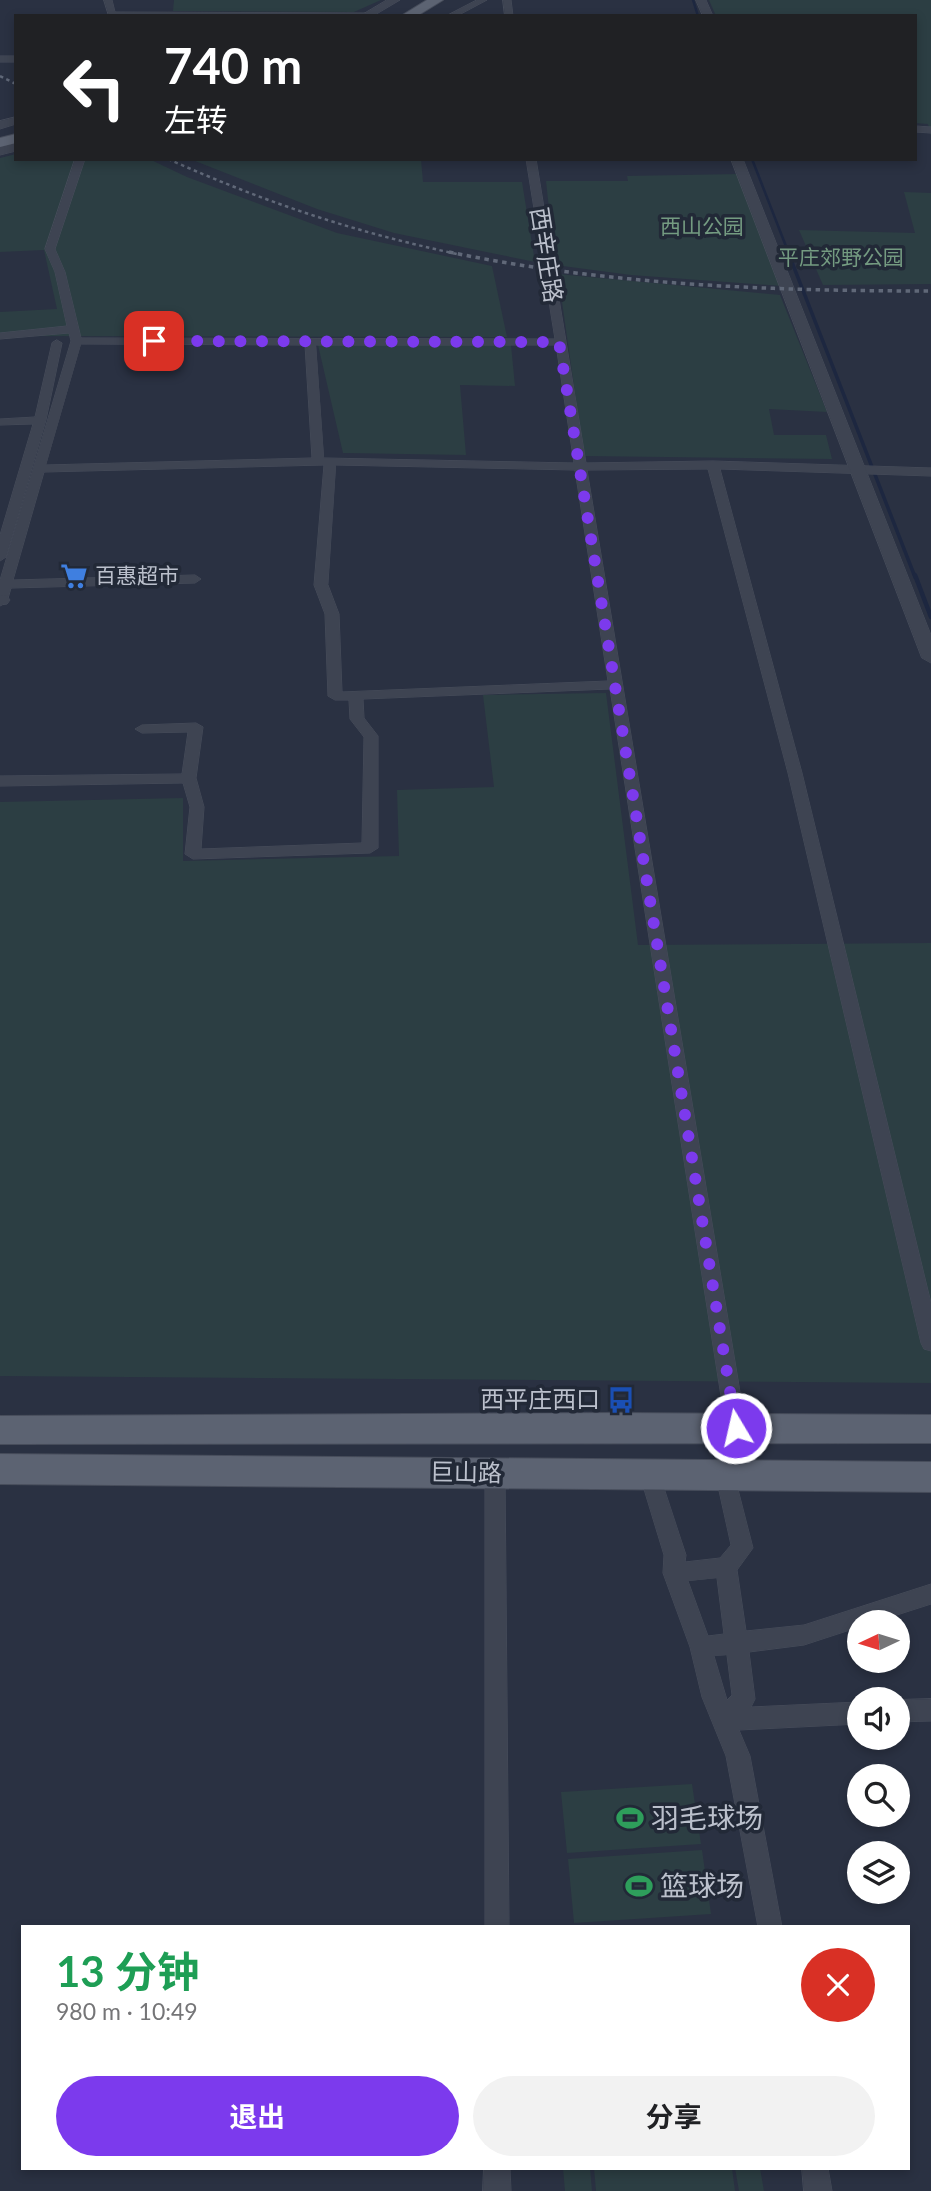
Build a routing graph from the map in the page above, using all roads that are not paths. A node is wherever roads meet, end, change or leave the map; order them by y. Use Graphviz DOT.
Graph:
graph roads {
  1 [pos="395,0"];
  2 [pos="414,0"];
  3 [pos="438,0"];
  4 [pos="483,0"];
  5 [pos="368,14"];
  6 [pos="390,14"];
  7 [pos="411,14"];
  8 [pos="454,14"];
  9 [pos="79,161"];
  10 [pos="531,161"];
  11 [pos="738,161"];
  12 [pos="73,329"];
  13 [pos="0,336"];
  14 [pos="76,341"];
  15 [pos="310,342"];
  16 [pos="559,342"];
  17 [pos="57,343"];
  18 [pos="0,422"];
  19 [pos="39,423"];
  20 [pos="18,428"];
  21 [pos="324,461"];
  22 [pos="713,465"];
  23 [pos="579,466"];
  24 [pos="38,469"];
  25 [pos="859,471"];
  26 [pos="931,472"];
  27 [pos="0,557"];
  28 [pos="195,579"];
  29 [pos="1,596"];
  30 [pos="931,658"];
  31 [pos="615,685"];
  32 [pos="356,696"];
  33 [pos="142,729"];
  34 [pos="189,778"];
  35 [pos="0,781"];
  36 [pos="931,1343"];
  37 [pos="736,1428"];
  38 [pos="931,1429"];
  39 [pos="0,1430"];
  40 [pos="0,1469"];
  41 [pos="495,1473"];
  42 [pos="650,1476"];
  43 [pos="726,1477"];
  44 [pos="931,1477"];
  45 [pos="726,1567"];
  46 [pos="674,1573"];
  47 [pos="931,1594"];
  48 [pos="736,1643"];
  49 [pos="701,1647"];
  50 [pos="931,1710"];
  51 [pos="910,1711"];
  52 [pos="847,1714"];
  53 [pos="723,1720"];
  54 [pos="497,1925"];
  55 [pos="770,1925"];
  56 [pos="498,2170"];
  57 [pos="815,2170"];
  58 [pos="498,2191"];
  59 [pos="818,2191"];
  1 -- 5 [label="street"];
  2 -- 6 [label="main road"];
  3 -- 7 [label="main road"];
  4 -- 8 [label="street"];
  9 -- 12 [label="street"];
  10 -- 16 [label="street, 西辛庄路"];
  11 -- 25 [label="street"];
  12 -- 13 [label="street"];
  12 -- 14 [label="street"];
  14 -- 15 [label="street"];
  14 -- 24 [label="street"];
  15 -- 16 [label="street"];
  15 -- 21 [label="street"];
  16 -- 23 [label="street, 西辛庄路"];
  17 -- 19 [label="street"];
  18 -- 19 [label="street"];
  19 -- 20 [label="street"];
  19 -- 27 [label="street"];
  21 -- 23 [label="street"];
  21 -- 24 [label="street"];
  21 -- 32 [label="street"];
  22 -- 23 [label="street"];
  22 -- 25 [label="street"];
  22 -- 36 [label="street"];
  23 -- 31 [label="street, 西辛庄路"];
  24 -- 29 [label="street"];
  25 -- 26 [label="street"];
  25 -- 30 [label="street"];
  28 -- 29 [label="street"];
  31 -- 32 [label="street"];
  31 -- 37 [label="street, 西辛庄路"];
  32 -- 34 [label="street"];
  33 -- 34 [label="street"];
  34 -- 35 [label="street"];
  37 -- 38 [label="main road, 巨山路"];
  37 -- 39 [label="main road, 巨山路"];
  40 -- 41 [label="main road, 巨山路"];
  41 -- 42 [label="main road, 巨山路"];
  41 -- 54 [label="street"];
  42 -- 43 [label="main road, 巨山路"];
  42 -- 46 [label="street"];
  43 -- 44 [label="main road, 巨山路"];
  43 -- 45 [label="street"];
  45 -- 46 [label="street"];
  45 -- 48 [label="street"];
  46 -- 49 [label="street"];
  47 -- 48 [label="street"];
  48 -- 49 [label="street"];
  48 -- 53 [label="street"];
  49 -- 53 [label="street"];
  50 -- 51 [label="street"];
  52 -- 53 [label="street"];
  53 -- 55 [label="street"];
  56 -- 58 [label="street"];
  57 -- 59 [label="street"];
}
